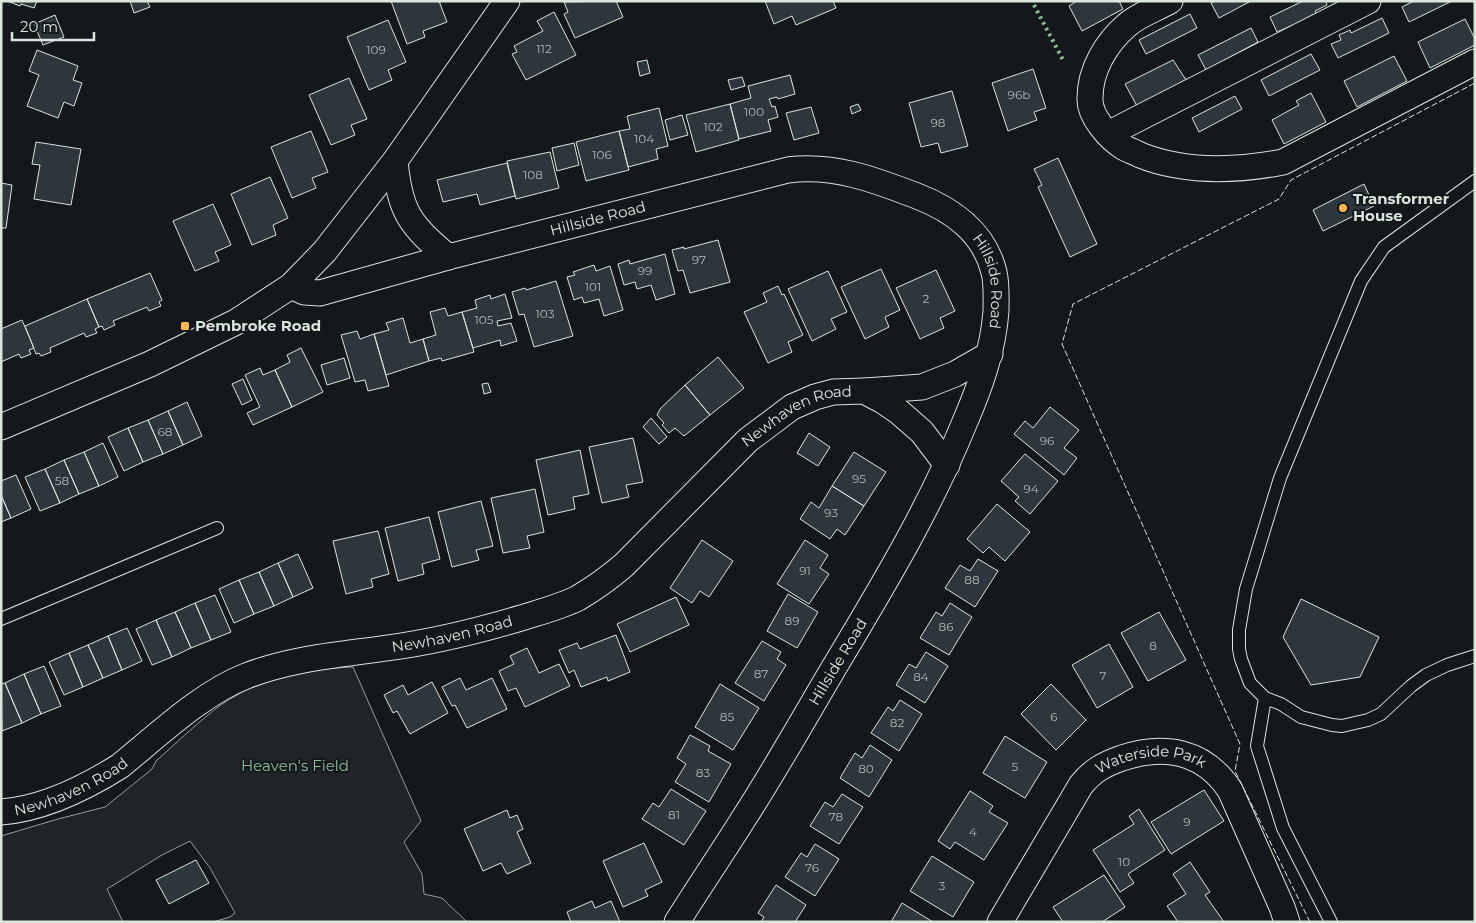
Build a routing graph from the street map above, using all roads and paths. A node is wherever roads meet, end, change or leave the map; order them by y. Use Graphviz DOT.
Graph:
graph roads {
  1 [pos="506,1"];
  2 [pos="1170,1"];
  3 [pos="1368,1"];
  4 [pos="1475,62"];
  5 [pos="1108,134"];
  6 [pos="395,161"];
  7 [pos="1475,181"];
  8 [pos="448,257"];
  9 [pos="291,286"];
  10 [pos="990,354"];
  11 [pos="864,391"];
  12 [pos="1,427"];
  13 [pos="947,465"];
  14 [pos="217,528"];
  15 [pos="1,619"];
  16 [pos="1475,656"];
  17 [pos="1265,698"];
  18 [pos="1,812"];
  19 [pos="685,919"];
  20 [pos="1000,922"];
  21 [pos="1287,922"];
  22 [pos="1331,922"];
  1 -- 6 [label="street"];
  2 -- 5 [label="street"];
  3 -- 5 [label="street"];
  4 -- 5 [label="street"];
  6 -- 8 [label="street"];
  6 -- 9 [label="street"];
  7 -- 17 [label="lane"];
  8 -- 9 [label="street, Hillside Road"];
  8 -- 10 [label="street, Hillside Road"];
  9 -- 12 [label="street"];
  10 -- 11 [label="street, Newhaven Road"];
  10 -- 13 [label="street, Hillside Road"];
  11 -- 13 [label="street, Newhaven Road"];
  11 -- 18 [label="street, Newhaven Road"];
  13 -- 19 [label="street, Hillside Road"];
  14 -- 15 [label="lane"];
  16 -- 17 [label="lane"];
  17 -- 22 [label="lane"];
  20 -- 21 [label="street, Waterside Park"];
}
